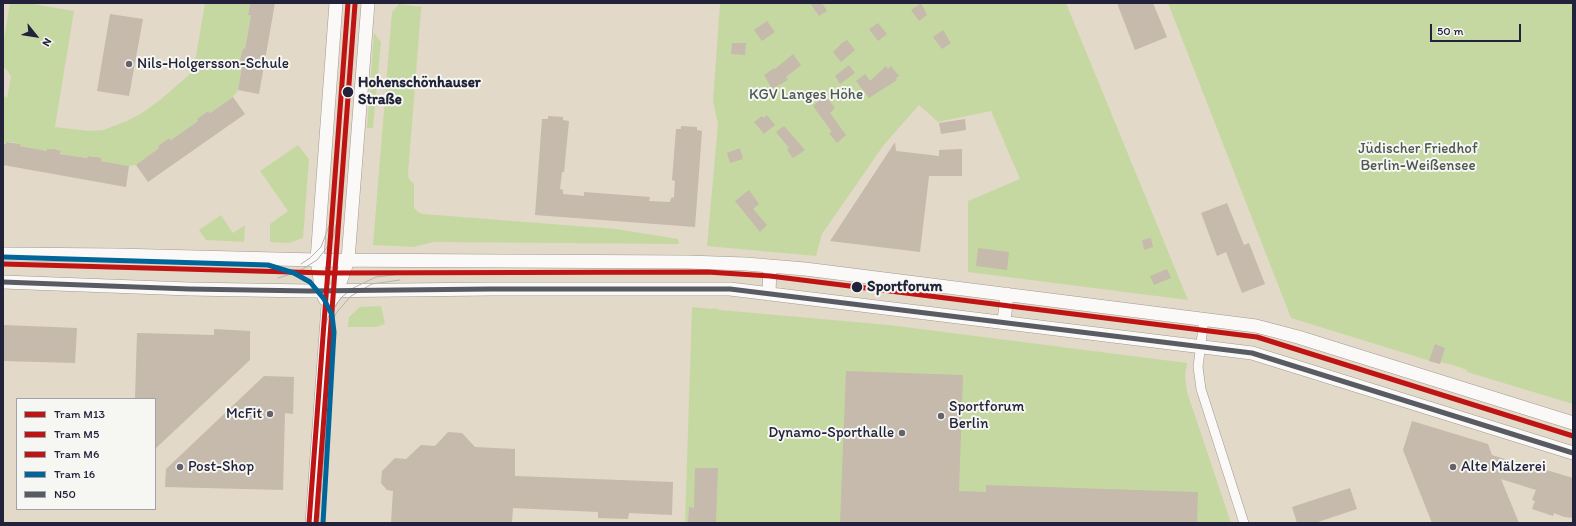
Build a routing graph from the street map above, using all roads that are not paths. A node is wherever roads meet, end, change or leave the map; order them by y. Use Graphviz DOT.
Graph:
graph roads {
  1 [pos="336,3"];
  2 [pos="368,3"];
  3 [pos="3,254"];
  4 [pos="317,260"];
  5 [pos="348,260"];
  6 [pos="770,266"];
  7 [pos="3,282"];
  8 [pos="322,292"];
  9 [pos="337,292"];
  10 [pos="769,294"];
  11 [pos="1007,294"];
  12 [pos="328,306"];
  13 [pos="1204,319"];
  14 [pos="1004,322"];
  15 [pos="1201,346"];
  16 [pos="1573,424"];
  17 [pos="1573,453"];
  18 [pos="312,523"];
  19 [pos="1244,523"];
  1 -- 4 [label="main road"];
  2 -- 5 [label="main road"];
  3 -- 4 [label="main road"];
  4 -- 5 [label="main road"];
  4 -- 8 [label="main road"];
  5 -- 6 [label="main road"];
  5 -- 9 [label="main road"];
  6 -- 10 [label="main road"];
  6 -- 11 [label="main road"];
  7 -- 8 [label="main road"];
  8 -- 9 [label="main road"];
  8 -- 12 [label="main road"];
  9 -- 10 [label="main road"];
  9 -- 12 [label="main road"];
  10 -- 14 [label="main road"];
  11 -- 13 [label="main road"];
  11 -- 14 [label="main road"];
  12 -- 18 [label="main road"];
  13 -- 15 [label="street"];
  13 -- 16 [label="main road"];
  14 -- 15 [label="main road"];
  15 -- 17 [label="main road"];
  15 -- 19 [label="street"];
}
